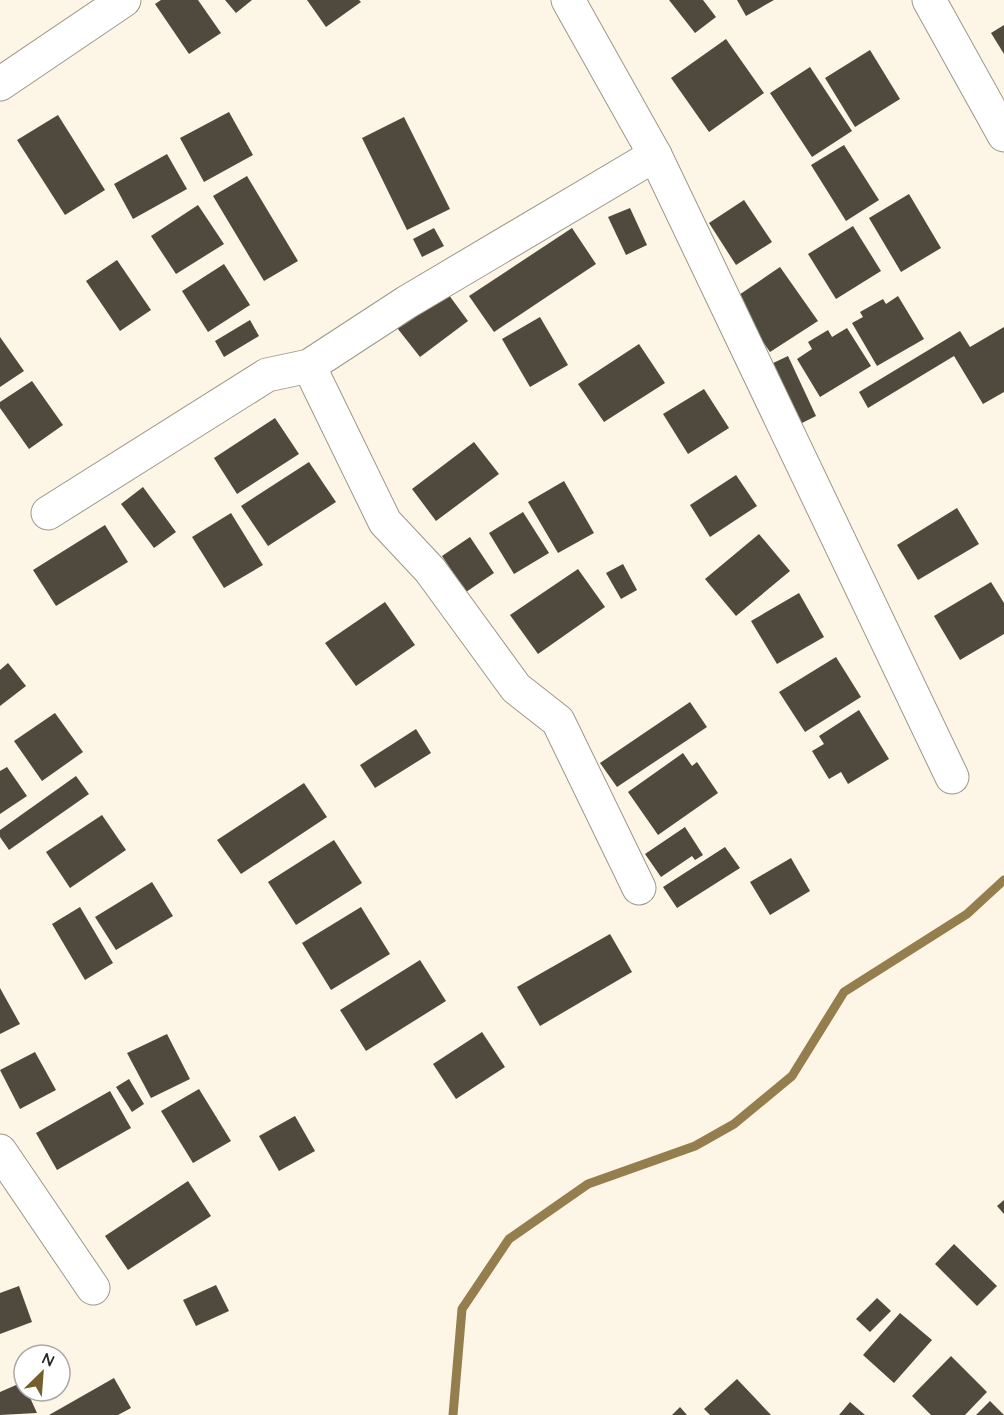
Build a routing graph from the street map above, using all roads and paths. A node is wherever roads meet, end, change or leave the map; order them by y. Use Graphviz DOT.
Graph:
graph roads {
  1 [pos="568,0"];
  2 [pos="928,0"];
  3 [pos="114,3"];
  4 [pos="0,84"];
  5 [pos="1004,135"];
  6 [pos="655,155"];
  7 [pos="309,366"];
  8 [pos="48,513"];
  9 [pos="952,777"];
  10 [pos="639,888"];
  11 [pos="0,1151"];
  12 [pos="93,1288"];
  1 -- 6 [label="street"];
  2 -- 5 [label="street"];
  3 -- 4 [label="street"];
  6 -- 7 [label="street"];
  6 -- 9 [label="street"];
  7 -- 8 [label="street"];
  7 -- 10 [label="street"];
  11 -- 12 [label="street"];
}
